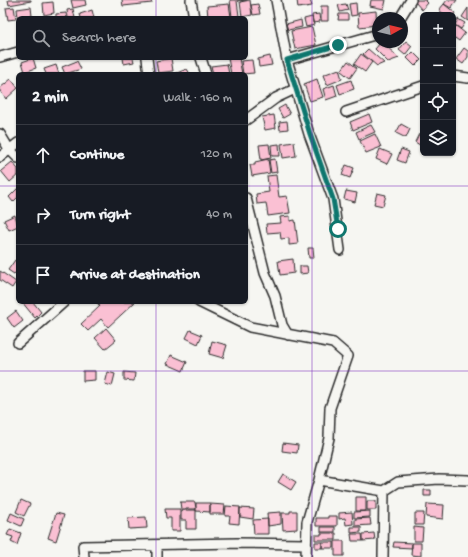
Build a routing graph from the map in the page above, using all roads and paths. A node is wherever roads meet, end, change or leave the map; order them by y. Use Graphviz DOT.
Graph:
graph roads {
  1 [pos="191,0"];
  2 [pos="276,0"];
  3 [pos="411,0"];
  4 [pos="404,12"];
  5 [pos="194,16"];
  6 [pos="372,36"];
  7 [pos="16,53"];
  8 [pos="0,57"];
  9 [pos="147,60"];
  10 [pos="202,60"];
  11 [pos="287,60"];
  12 [pos="149,72"];
  13 [pos="205,72"];
  14 [pos="456,76"];
  15 [pos="468,78"];
  16 [pos="420,87"];
  17 [pos="295,89"];
  18 [pos="346,112"];
  19 [pos="248,119"];
  20 [pos="0,134"];
  21 [pos="16,145"];
  22 [pos="9,149"];
  23 [pos="16,156"];
  24 [pos="0,157"];
  25 [pos="248,206"];
  26 [pos="340,250"];
  27 [pos="62,304"];
  28 [pos="203,304"];
  29 [pos="288,335"];
  30 [pos="18,343"];
  31 [pos="319,480"];
  32 [pos="468,480"];
  33 [pos="384,491"];
  34 [pos="306,544"];
  35 [pos="156,545"];
  36 [pos="84,557"];
  37 [pos="157,557"];
  38 [pos="306,557"];
  39 [pos="384,557"];
  1 -- 5 [label="street"];
  2 -- 11 [label="street"];
  3 -- 4 [label="street"];
  6 -- 11 [label="street"];
  7 -- 8 [label="street"];
  9 -- 12 [label="street"];
  10 -- 13 [label="street"];
  11 -- 17 [label="street"];
  14 -- 15 [label="street"];
  16 -- 18 [label="street"];
  17 -- 19 [label="street"];
  17 -- 26 [label="street"];
  20 -- 22 [label="street"];
  21 -- 22 [label="street"];
  22 -- 23 [label="street"];
  22 -- 24 [label="street"];
  25 -- 29 [label="street"];
  27 -- 30 [label="street"];
  28 -- 29 [label="street"];
  29 -- 31 [label="street"];
  31 -- 33 [label="street"];
  31 -- 34 [label="street"];
  32 -- 33 [label="street"];
  33 -- 39 [label="street"];
  34 -- 35 [label="street"];
  34 -- 38 [label="street"];
  35 -- 36 [label="street"];
  35 -- 37 [label="street"];
}
